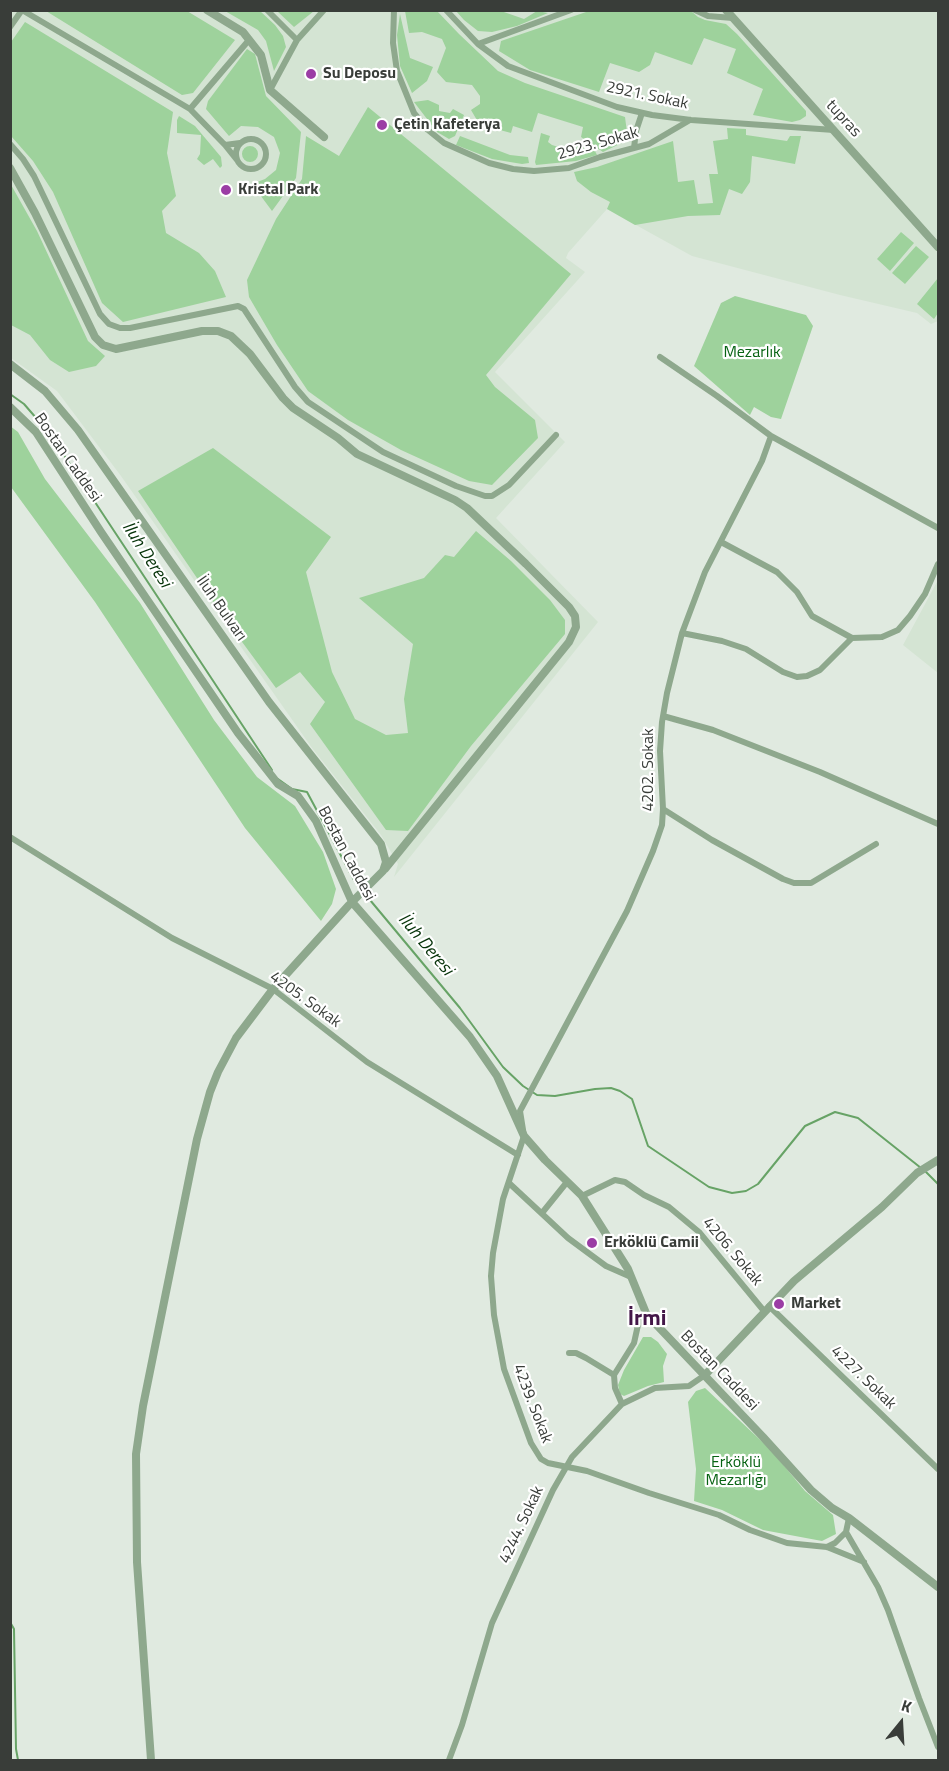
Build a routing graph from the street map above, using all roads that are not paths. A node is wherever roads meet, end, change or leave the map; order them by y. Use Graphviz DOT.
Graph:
graph roads {
  1 [pos="22,10"];
  2 [pos="207,10"];
  3 [pos="267,10"];
  4 [pos="324,10"];
  5 [pos="393,10"];
  6 [pos="446,10"];
  7 [pos="571,10"];
  8 [pos="695,10"];
  9 [pos="726,10"];
  10 [pos="733,18"];
  11 [pos="10,27"];
  12 [pos="249,40"];
  13 [pos="297,40"];
  14 [pos="478,44"];
  15 [pos="270,90"];
  16 [pos="190,109"];
  17 [pos="642,112"];
  18 [pos="691,120"];
  19 [pos="834,130"];
  20 [pos="324,137"];
  21 [pos="241,143"];
  22 [pos="10,144"];
  23 [pos="225,145"];
  24 [pos="634,148"];
  25 [pos="238,162"];
  26 [pos="10,168"];
  27 [pos="939,247"];
  28 [pos="660,357"];
  29 [pos="10,364"];
  30 [pos="10,407"];
  31 [pos="556,435"];
  32 [pos="771,436"];
  33 [pos="939,528"];
  34 [pos="721,542"];
  35 [pos="939,564"];
  36 [pos="682,633"];
  37 [pos="852,638"];
  38 [pos="663,716"];
  39 [pos="663,809"];
  40 [pos="939,824"];
  41 [pos="10,837"];
  42 [pos="876,844"];
  43 [pos="383,871"];
  44 [pos="354,900"];
  45 [pos="273,989"];
  46 [pos="529,1096"];
  47 [pos="524,1136"];
  48 [pos="518,1155"];
  49 [pos="935,1162"];
  50 [pos="567,1182"];
  51 [pos="509,1183"];
  52 [pos="582,1196"];
  53 [pos="542,1213"];
  54 [pos="631,1277"];
  55 [pos="766,1309"];
  56 [pos="646,1313"];
  57 [pos="569,1353"];
  58 [pos="614,1375"];
  59 [pos="705,1375"];
  60 [pos="622,1404"];
  61 [pos="566,1467"];
  62 [pos="939,1469"];
  63 [pos="849,1518"];
  64 [pos="846,1532"];
  65 [pos="827,1547"];
  66 [pos="864,1562"];
  67 [pos="939,1587"];
  68 [pos="939,1747"];
  69 [pos="151,1761"];
  70 [pos="449,1761"];
  1 -- 11 [label="street"];
  1 -- 16 [label="street"];
  2 -- 12 [label="street"];
  3 -- 13 [label="street"];
  4 -- 13 [label="street"];
  5 -- 24 [label="street, 2923. Sokak"];
  6 -- 14 [label="street, 2921. Sokak"];
  7 -- 14 [label="street"];
  8 -- 10 [label="street"];
  9 -- 10 [label="street, tupras"];
  10 -- 19 [label="street, tupras"];
  12 -- 15 [label="street"];
  12 -- 16 [label="street"];
  13 -- 15 [label="street"];
  14 -- 17 [label="street, 2921. Sokak"];
  15 -- 20 [label="street"];
  16 -- 23 [label="street"];
  17 -- 18 [label="street, 2921. Sokak"];
  17 -- 24 [label="street"];
  18 -- 19 [label="street, 2921. Sokak"];
  18 -- 24 [label="street, 2923. Sokak"];
  19 -- 27 [label="street, tupras"];
  21 -- 23 [label="street"];
  21 -- 25 [label="street"];
  21 -- 25 [label="street"];
  22 -- 31 [label="street"];
  23 -- 25 [label="street"];
  26 -- 43 [label="street"];
  28 -- 32 [label="street"];
  29 -- 43 [label="street, İluh Bulvarı"];
  30 -- 44 [label="street, Bostan Caddesi"];
  32 -- 33 [label="street"];
  32 -- 34 [label="street, 4202. Sokak"];
  34 -- 36 [label="street, 4202. Sokak"];
  34 -- 37 [label="street"];
  35 -- 37 [label="street"];
  36 -- 37 [label="street"];
  36 -- 38 [label="street, 4202. Sokak"];
  38 -- 39 [label="street, 4202. Sokak"];
  38 -- 40 [label="street"];
  39 -- 42 [label="street"];
  39 -- 46 [label="street, 4202. Sokak"];
  41 -- 45 [label="street, 4205. Sokak"];
  43 -- 44 [label="street"];
  44 -- 45 [label="street"];
  44 -- 47 [label="street, Bostan Caddesi"];
  45 -- 48 [label="street, 4205. Sokak"];
  45 -- 69 [label="street"];
  46 -- 47 [label="street, 4239. Sokak"];
  47 -- 48 [label="street, 4239. Sokak"];
  47 -- 50 [label="street, Bostan Caddesi"];
  48 -- 51 [label="street, 4239. Sokak"];
  49 -- 55 [label="street"];
  50 -- 52 [label="street, Bostan Caddesi"];
  50 -- 53 [label="street"];
  51 -- 53 [label="street"];
  51 -- 61 [label="street, 4239. Sokak"];
  52 -- 54 [label="street, Bostan Caddesi"];
  52 -- 55 [label="street, 4206. Sokak"];
  53 -- 54 [label="street"];
  54 -- 56 [label="street, Bostan Caddesi"];
  55 -- 59 [label="street"];
  55 -- 62 [label="street, 4227. Sokak"];
  56 -- 58 [label="street"];
  56 -- 59 [label="street, Bostan Caddesi"];
  57 -- 58 [label="street"];
  58 -- 60 [label="street"];
  59 -- 60 [label="street, 4244. Sokak"];
  59 -- 63 [label="street, Bostan Caddesi"];
  60 -- 61 [label="street, 4244. Sokak"];
  61 -- 65 [label="street, 4239. Sokak"];
  61 -- 70 [label="street, 4244. Sokak"];
  63 -- 64 [label="street"];
  63 -- 67 [label="street, Bostan Caddesi"];
  64 -- 65 [label="street"];
  64 -- 66 [label="street"];
  65 -- 66 [label="street, 4239. Sokak"];
  66 -- 68 [label="street"];
}
